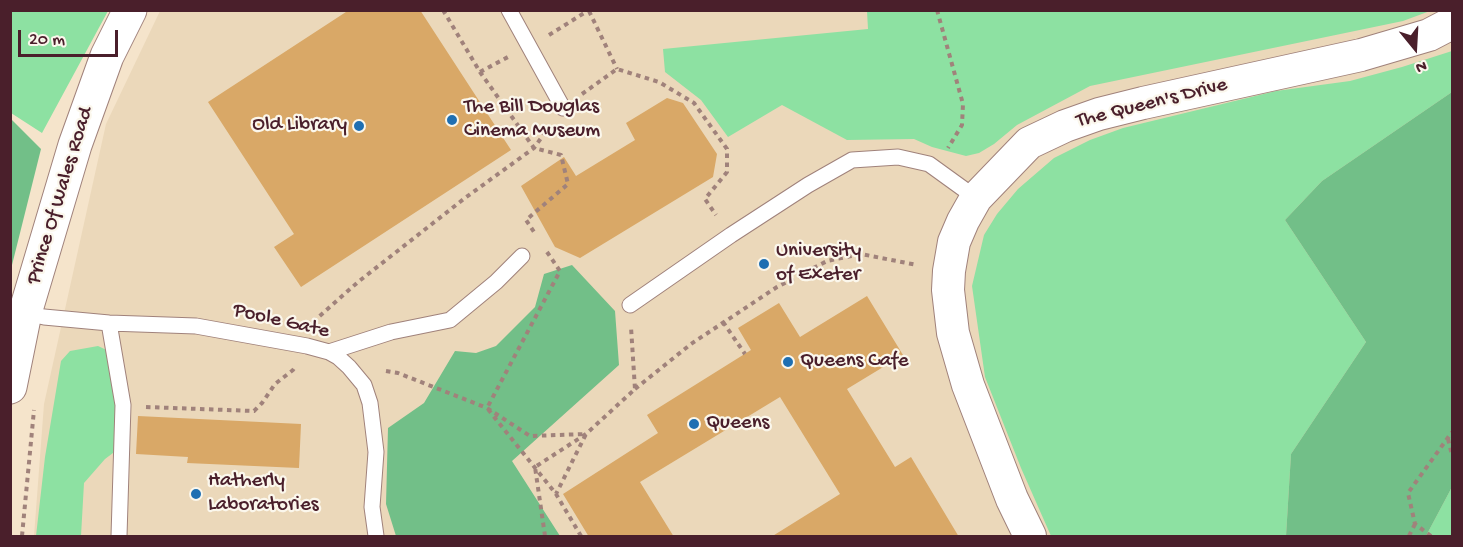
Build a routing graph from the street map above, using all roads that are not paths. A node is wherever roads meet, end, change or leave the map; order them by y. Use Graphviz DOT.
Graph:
graph roads {
  1 [pos="129,10"];
  2 [pos="509,10"];
  3 [pos="1452,23"];
  4 [pos="563,108"];
  5 [pos="976,198"];
  6 [pos="522,256"];
  7 [pos="630,305"];
  8 [pos="25,313"];
  9 [pos="109,323"];
  10 [pos="329,352"];
  11 [pos="10,387"];
  12 [pos="120,537"];
  13 [pos="376,537"];
  14 [pos="1030,537"];
  1 -- 8 [label="street, Prince Of Wales Road"];
  2 -- 4 [label="lane"];
  3 -- 5 [label="street, The Queen's Drive"];
  5 -- 7 [label="lane"];
  5 -- 14 [label="street, The Queen's Drive"];
  6 -- 10 [label="lane"];
  8 -- 9 [label="lane, Poole Gate"];
  8 -- 11 [label="street, Prince Of Wales Road"];
  9 -- 10 [label="lane, Poole Gate"];
  9 -- 12 [label="lane"];
  10 -- 13 [label="lane, Poole Gate"];
}
